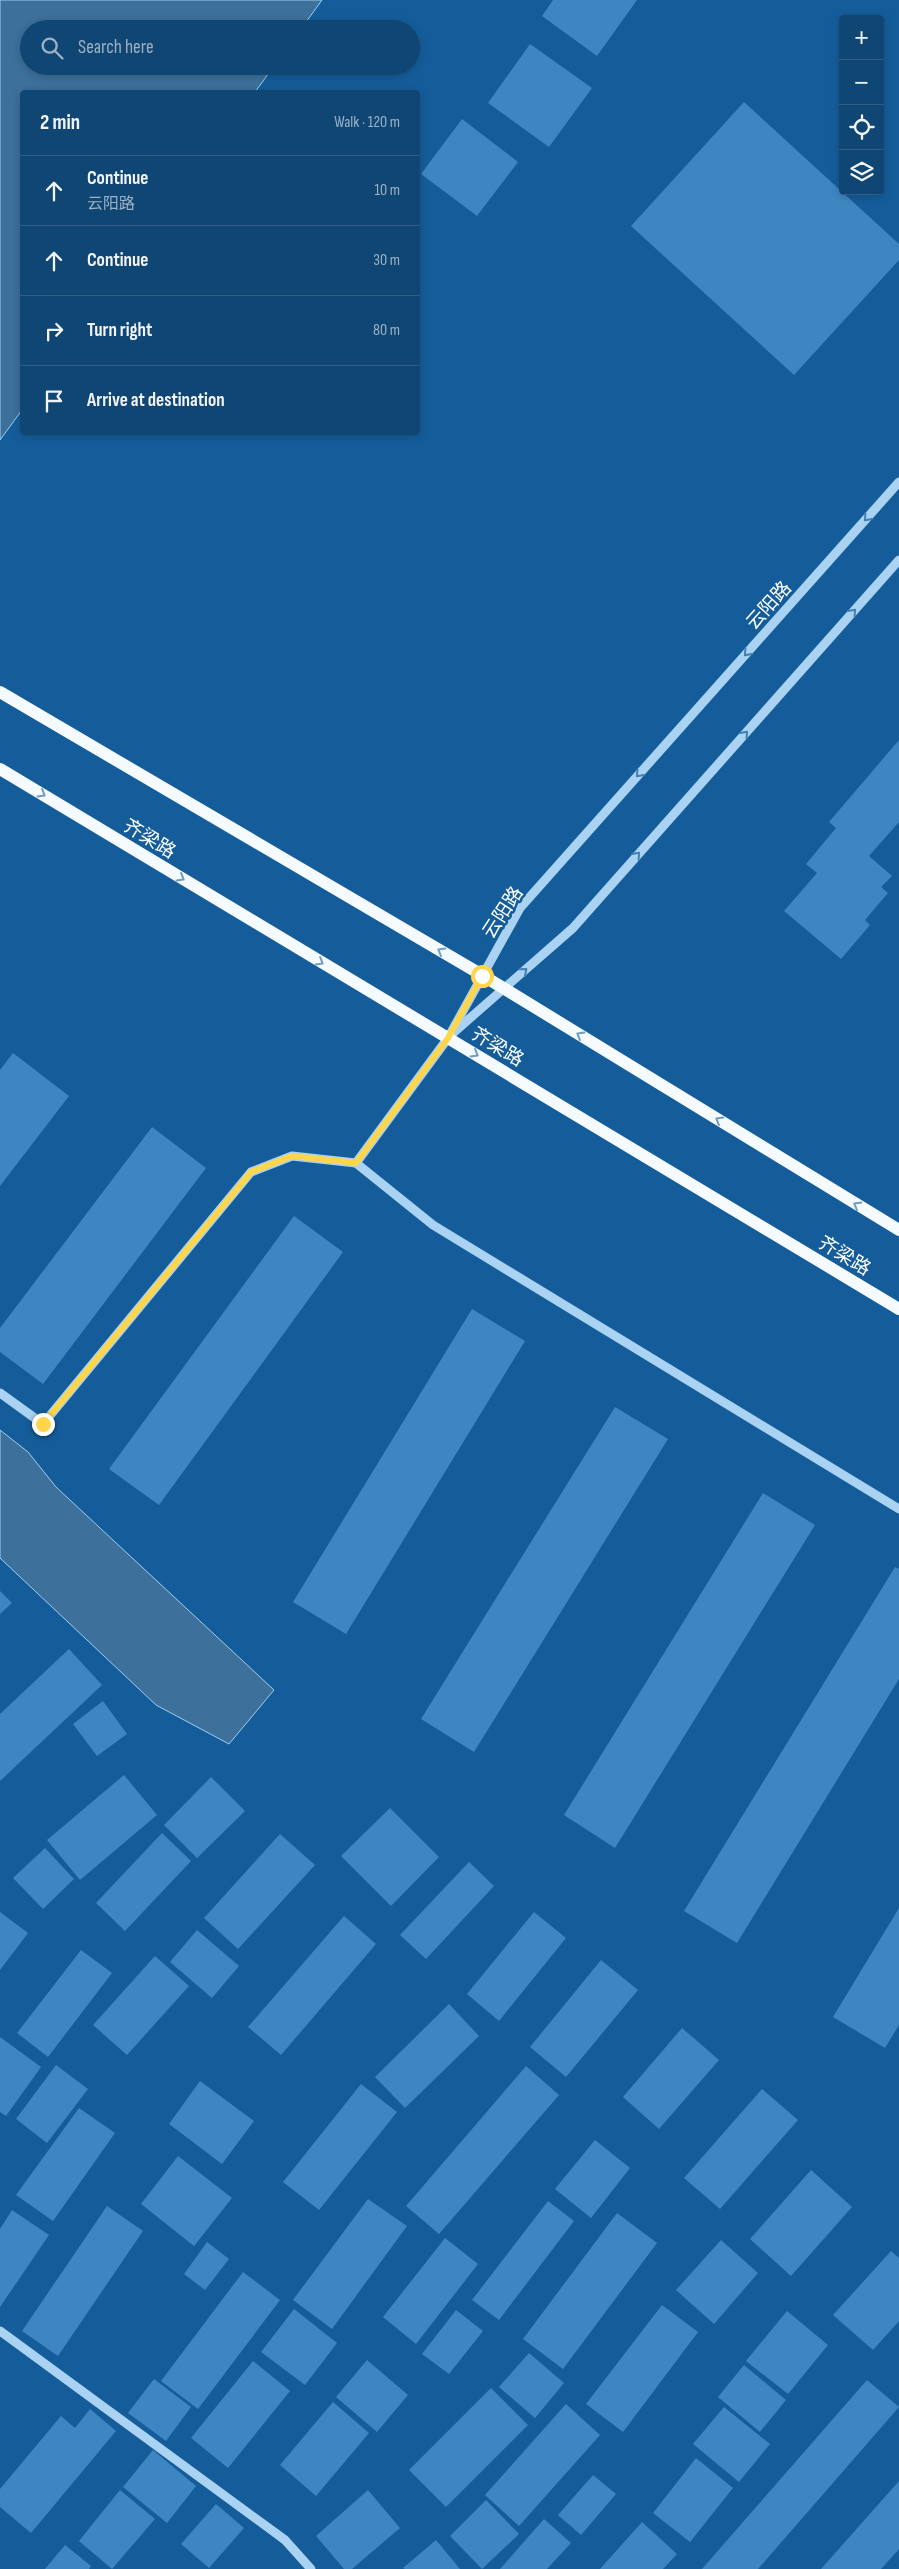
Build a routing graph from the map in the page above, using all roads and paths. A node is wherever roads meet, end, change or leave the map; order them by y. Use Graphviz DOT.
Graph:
graph roads {
  1 [pos="899,482"];
  2 [pos="899,560"];
  3 [pos="3,694"];
  4 [pos="0,769"];
  5 [pos="482,976"];
  6 [pos="504,989"];
  7 [pos="448,1038"];
  8 [pos="356,1163"];
  9 [pos="899,1230"];
  10 [pos="899,1309"];
  11 [pos="0,1392"];
  12 [pos="899,1509"];
  13 [pos="0,2331"];
  14 [pos="311,2569"];
  1 -- 5 [label="street, 云阳路, one-way"];
  6 -- 2 [label="street, one-way"];
  5 -- 3 [label="main road, one-way"];
  4 -- 7 [label="main road, 齐梁路, one-way"];
  5 -- 6 [label="main road"];
  5 -- 7 [label="street, 云阳路"];
  6 -- 7 [label="street"];
  9 -- 6 [label="main road, one-way"];
  7 -- 8 [label="street"];
  7 -- 10 [label="main road, 齐梁路, one-way"];
  8 -- 11 [label="street"];
  8 -- 12 [label="street"];
  13 -- 14 [label="street"];
}
